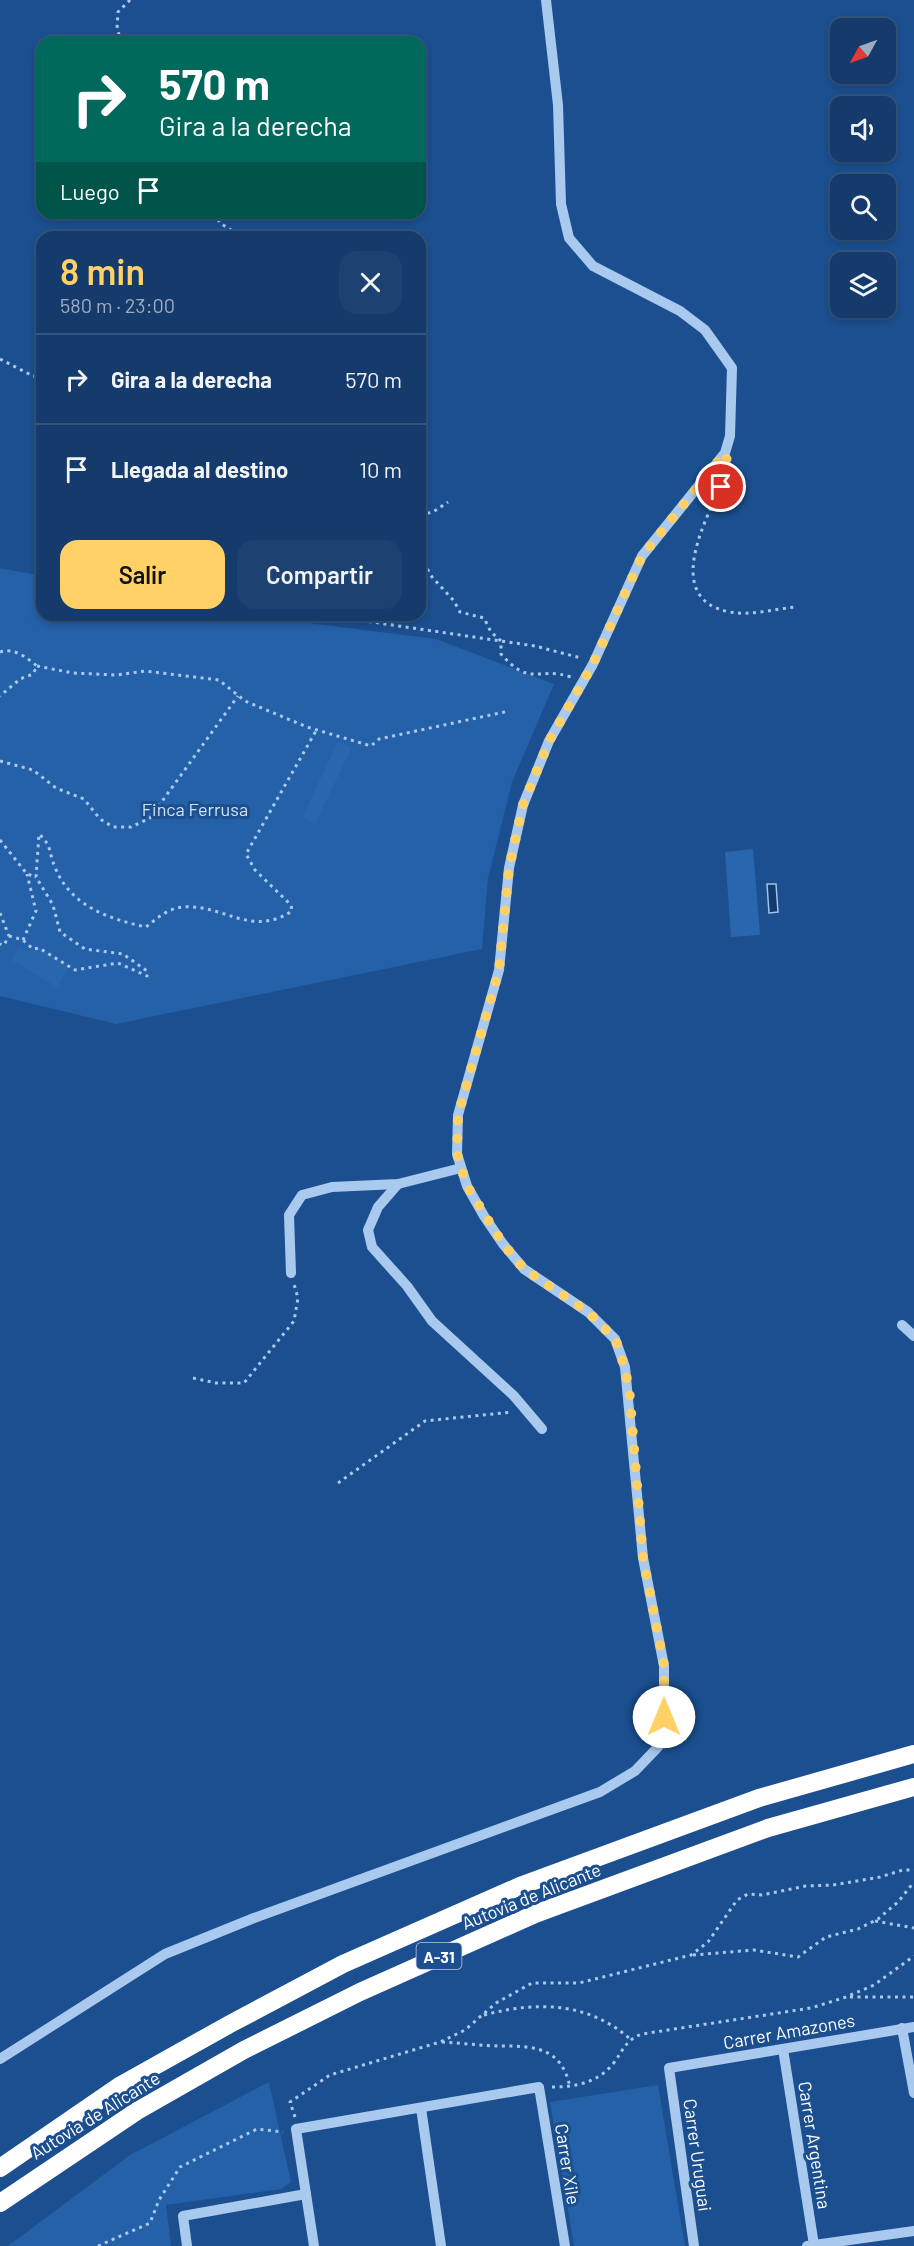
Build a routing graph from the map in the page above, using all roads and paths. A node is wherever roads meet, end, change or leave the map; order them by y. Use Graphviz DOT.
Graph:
graph roads {
  1 [pos="130,0"];
  2 [pos="546,0"];
  3 [pos="120,36"];
  4 [pos="218,219"];
  5 [pos="233,231"];
  6 [pos="0,359"];
  7 [pos="36,376"];
  8 [pos="725,453"];
  9 [pos="448,502"];
  10 [pos="426,514"];
  11 [pos="426,566"];
  12 [pos="795,607"];
  13 [pos="366,621"];
  14 [pos="501,640"];
  15 [pos="0,652"];
  16 [pos="593,664"];
  17 [pos="38,666"];
  18 [pos="584,682"];
  19 [pos="0,696"];
  20 [pos="238,696"];
  21 [pos="509,711"];
  22 [pos="317,729"];
  23 [pos="0,760"];
  24 [pos="0,840"];
  25 [pos="27,874"];
  26 [pos="36,877"];
  27 [pos="0,913"];
  28 [pos="9,936"];
  29 [pos="23,940"];
  30 [pos="0,944"];
  31 [pos="461,1168"];
  32 [pos="398,1184"];
  33 [pos="291,1273"];
  34 [pos="902,1325"];
  35 [pos="914,1336"];
  36 [pos="193,1378"];
  37 [pos="525,1410"];
  38 [pos="542,1429"];
  39 [pos="338,1483"];
  40 [pos="914,1754"];
  41 [pos="914,1787"];
  42 [pos="914,1870"];
  43 [pos="914,1882"];
  44 [pos="874,1921"];
  45 [pos="914,1930"];
  46 [pos="692,1955"];
  47 [pos="914,1956"];
  48 [pos="914,1997"];
  49 [pos="846,1998"];
  50 [pos="483,2016"];
  51 [pos="908,2028"];
  52 [pos="629,2038"];
  53 [pos="440,2042"];
  54 [pos="783,2049"];
  55 [pos="0,2059"];
  56 [pos="669,2067"];
  57 [pos="539,2087"];
  58 [pos="570,2087"];
  59 [pos="914,2093"];
  60 [pos="421,2108"];
  61 [pos="297,2130"];
  62 [pos="0,2168"];
  63 [pos="306,2194"];
  64 [pos="0,2203"];
  65 [pos="914,2231"];
  66 [pos="811,2245"];
  67 [pos="98,2246"];
  68 [pos="187,2246"];
  69 [pos="314,2246"];
  70 [pos="441,2246"];
  71 [pos="565,2246"];
  72 [pos="694,2246"];
  1 -- 3 [label="path"];
  2 -- 8 [label="street"];
  4 -- 5 [label="path"];
  6 -- 7 [label="path"];
  8 -- 12 [label="path"];
  8 -- 16 [label="street"];
  9 -- 10 [label="path"];
  11 -- 14 [label="path"];
  13 -- 14 [label="path"];
  14 -- 16 [label="path"];
  14 -- 18 [label="path"];
  15 -- 17 [label="path"];
  16 -- 18 [label="street"];
  17 -- 19 [label="path"];
  17 -- 20 [label="path"];
  18 -- 31 [label="street"];
  20 -- 22 [label="path"];
  20 -- 23 [label="path"];
  21 -- 22 [label="path"];
  22 -- 26 [label="path"];
  24 -- 25 [label="path"];
  25 -- 26 [label="path"];
  25 -- 29 [label="path"];
  26 -- 29 [label="path"];
  27 -- 28 [label="path"];
  28 -- 29 [label="path"];
  28 -- 30 [label="path"];
  31 -- 32 [label="street"];
  31 -- 55 [label="street"];
  32 -- 33 [label="street"];
  32 -- 37 [label="street"];
  33 -- 36 [label="path"];
  34 -- 35 [label="street"];
  37 -- 38 [label="street"];
  37 -- 39 [label="path"];
  40 -- 62 [label="highway, Autovía de Alicante / A-31"];
  41 -- 64 [label="highway, Autovía de Alicante / A-31"];
  42 -- 46 [label="path"];
  43 -- 44 [label="path"];
  44 -- 45 [label="path"];
  44 -- 46 [label="path"];
  46 -- 50 [label="path"];
  47 -- 49 [label="path"];
  48 -- 49 [label="path"];
  49 -- 52 [label="path"];
  50 -- 52 [label="path"];
  50 -- 53 [label="path"];
  51 -- 54 [label="street, Carrer Amazones"];
  51 -- 59 [label="street"];
  52 -- 58 [label="path"];
  53 -- 58 [label="path"];
  53 -- 61 [label="path"];
  54 -- 56 [label="street, Carrer Amazones"];
  54 -- 66 [label="street, Carrer Argentina"];
  56 -- 72 [label="street, Carrer Uruguai"];
  57 -- 58 [label="path"];
  57 -- 60 [label="street"];
  57 -- 71 [label="street, Carrer Xile"];
  60 -- 61 [label="street"];
  60 -- 70 [label="street"];
  61 -- 63 [label="street"];
  61 -- 67 [label="path"];
  63 -- 68 [label="street"];
  63 -- 69 [label="street"];
  65 -- 66 [label="street"];
}
